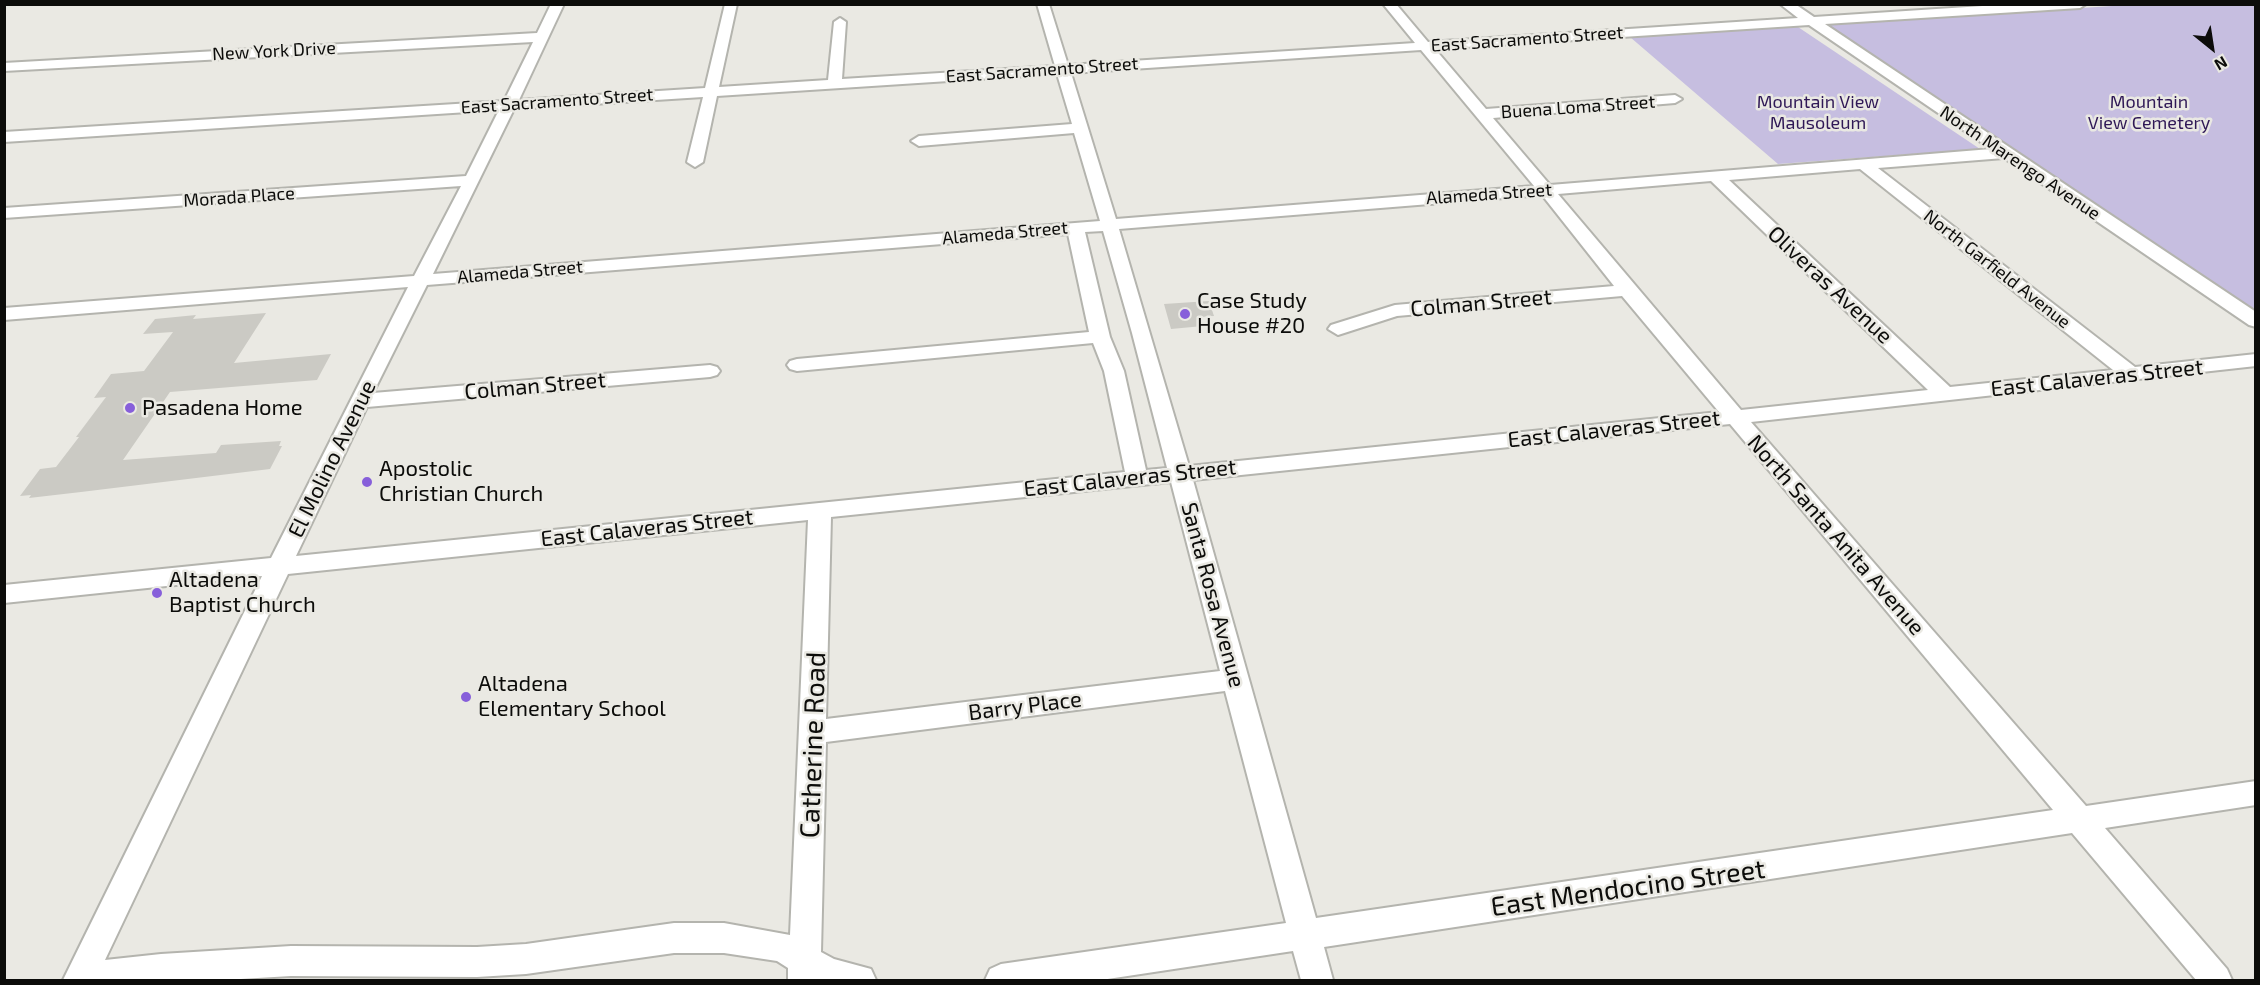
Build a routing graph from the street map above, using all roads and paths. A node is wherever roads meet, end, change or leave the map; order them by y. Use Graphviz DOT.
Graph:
graph roads {
  1 [pos="558,4"];
  2 [pos="731,4"];
  3 [pos="1043,4"];
  4 [pos="1389,4"];
  5 [pos="1786,4"];
  6 [pos="2080,4"];
  7 [pos="1810,21"];
  8 [pos="840,22"];
  9 [pos="543,37"];
  10 [pos="1422,46"];
  11 [pos="4,67"];
  12 [pos="1063,69"];
  13 [pos="836,83"];
  14 [pos="711,92"];
  15 [pos="1676,99"];
  16 [pos="510,104"];
  17 [pos="1480,114"];
  18 [pos="1081,128"];
  19 [pos="4,137"];
  20 [pos="919,141"];
  21 [pos="2005,153"];
  22 [pos="695,162"];
  23 [pos="1863,164"];
  24 [pos="1715,177"];
  25 [pos="472,180"];
  26 [pos="1546,190"];
  27 [pos="4,213"];
  28 [pos="1108,225"];
  29 [pos="1073,227"];
  30 [pos="422,280"];
  31 [pos="1627,290"];
  32 [pos="6,315"];
  33 [pos="2256,321"];
  34 [pos="1338,328"];
  35 [pos="1100,337"];
  36 [pos="2256,360"];
  37 [pos="797,365"];
  38 [pos="710,371"];
  39 [pos="2131,374"];
  40 [pos="1945,394"];
  41 [pos="359,401"];
  42 [pos="1735,417"];
  43 [pos="1180,473"];
  44 [pos="1137,477"];
  45 [pos="820,510"];
  46 [pos="280,566"];
  47 [pos="4,594"];
  48 [pos="1236,679"];
  49 [pos="814,732"];
  50 [pos="2256,793"];
  51 [pos="2078,818"];
  52 [pos="1303,936"];
  53 [pos="804,969"];
  54 [pos="79,980"];
  55 [pos="860,981"];
  56 [pos="1000,981"];
  57 [pos="1317,981"];
  58 [pos="2216,981"];
  1 -- 9 [label="street, El Molino Avenue"];
  2 -- 14 [label="street"];
  3 -- 12 [label="street, Santa Rosa Avenue"];
  4 -- 10 [label="street, North Santa Anita Avenue"];
  5 -- 7 [label="street, North Marengo Avenue"];
  6 -- 7 [label="street, East Sacramento Street"];
  7 -- 10 [label="street, East Sacramento Street"];
  7 -- 21 [label="street, North Marengo Avenue"];
  8 -- 13 [label="street"];
  9 -- 11 [label="street, New York Drive"];
  9 -- 16 [label="street, El Molino Avenue"];
  10 -- 12 [label="street, East Sacramento Street"];
  10 -- 17 [label="street, North Santa Anita Avenue"];
  12 -- 13 [label="street, East Sacramento Street"];
  12 -- 18 [label="street, Santa Rosa Avenue"];
  13 -- 14 [label="street, East Sacramento Street"];
  14 -- 16 [label="street, East Sacramento Street"];
  14 -- 22 [label="street"];
  15 -- 17 [label="street, Buena Loma Street"];
  16 -- 19 [label="street, East Sacramento Street"];
  16 -- 25 [label="street, El Molino Avenue"];
  17 -- 26 [label="street, North Santa Anita Avenue"];
  18 -- 20 [label="street"];
  18 -- 28 [label="street, Santa Rosa Avenue"];
  21 -- 23 [label="street, Alameda Street"];
  21 -- 33 [label="street, North Marengo Avenue"];
  23 -- 24 [label="street, Alameda Street"];
  23 -- 39 [label="street, North Garfield Avenue"];
  24 -- 26 [label="street, Alameda Street"];
  24 -- 40 [label="street, Oliveras Avenue"];
  25 -- 27 [label="street, Morada Place"];
  25 -- 30 [label="street, El Molino Avenue"];
  26 -- 28 [label="street, Alameda Street"];
  26 -- 31 [label="street, North Santa Anita Avenue"];
  28 -- 29 [label="street, Alameda Street"];
  28 -- 43 [label="street, Santa Rosa Avenue"];
  29 -- 30 [label="street, Alameda Street"];
  29 -- 35 [label="street"];
  30 -- 32 [label="street, Alameda Street"];
  30 -- 41 [label="street, El Molino Avenue"];
  31 -- 34 [label="street, Colman Street"];
  31 -- 42 [label="street, North Santa Anita Avenue"];
  35 -- 37 [label="street"];
  35 -- 44 [label="street"];
  36 -- 39 [label="street, East Calaveras Street"];
  38 -- 41 [label="street, Colman Street"];
  39 -- 40 [label="street, East Calaveras Street"];
  40 -- 42 [label="street, East Calaveras Street"];
  41 -- 46 [label="street, El Molino Avenue"];
  42 -- 43 [label="street, East Calaveras Street"];
  42 -- 51 [label="street, North Santa Anita Avenue"];
  43 -- 44 [label="street, East Calaveras Street"];
  43 -- 48 [label="street, Santa Rosa Avenue"];
  44 -- 45 [label="street, East Calaveras Street"];
  45 -- 46 [label="street, East Calaveras Street"];
  45 -- 49 [label="street, Catherine Road"];
  46 -- 47 [label="street, East Calaveras Street"];
  46 -- 54 [label="street, El Molino Avenue"];
  48 -- 49 [label="street, Barry Place"];
  48 -- 52 [label="street, Santa Rosa Avenue"];
  49 -- 53 [label="street, Catherine Road"];
  50 -- 51 [label="street, East Mendocino Street"];
  51 -- 52 [label="street, East Mendocino Street"];
  51 -- 58 [label="street, North Santa Anita Avenue"];
  52 -- 56 [label="street, East Mendocino Street"];
  52 -- 57 [label="street, Santa Rosa Avenue"];
  53 -- 54 [label="street"];
  53 -- 55 [label="street"];
}
